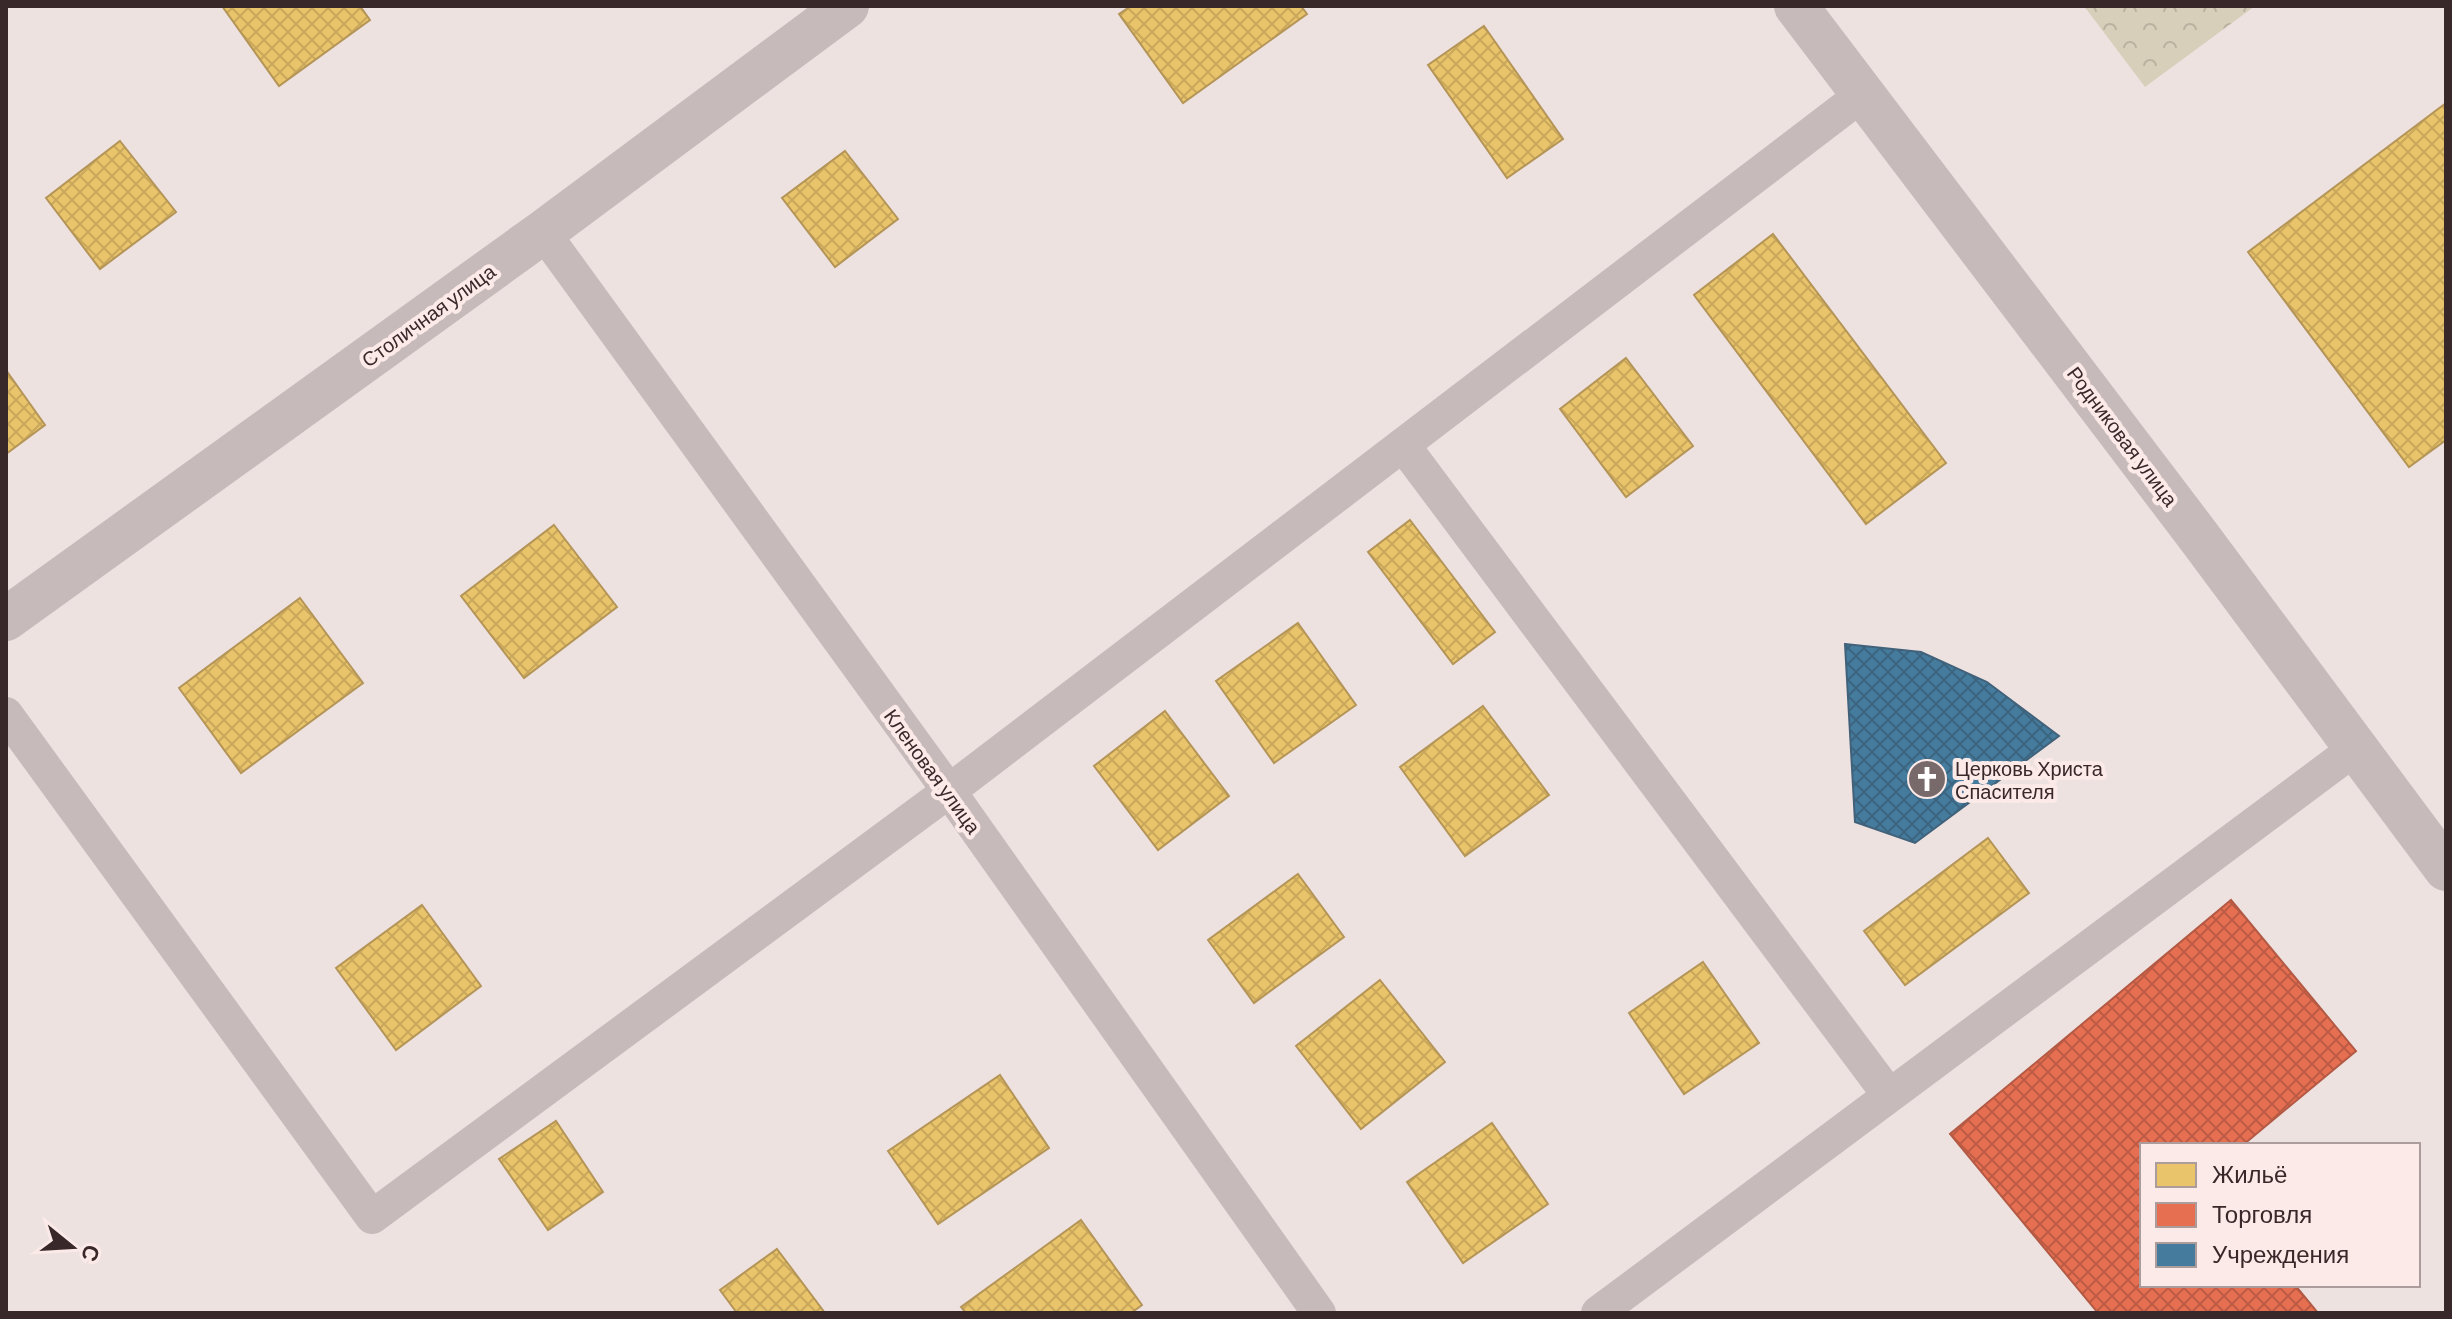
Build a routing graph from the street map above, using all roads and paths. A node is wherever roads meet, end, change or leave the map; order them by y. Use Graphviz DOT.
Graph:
graph roads {
  1 [pos="847,6"];
  2 [pos="1796,6"];
  3 [pos="1863,94"];
  4 [pos="543,232"];
  5 [pos="1403,445"];
  6 [pos="6,619"];
  7 [pos="6,714"];
  8 [pos="2356,748"];
  9 [pos="949,791"];
  10 [pos="2446,869"];
  11 [pos="1889,1095"];
  12 [pos="1319,1313"];
  13 [pos="1598,1313"];
  1 -- 4 [label="street, Столичная улица"];
  2 -- 3 [label="street, Родниковая улица"];
  3 -- 5 [label="lane"];
  3 -- 8 [label="street, Родниковая улица"];
  4 -- 6 [label="street, Столичная улица"];
  4 -- 9 [label="lane, Кленовая улица"];
  5 -- 9 [label="lane"];
  5 -- 11 [label="lane"];
  7 -- 9 [label="lane"];
  8 -- 10 [label="street, Родниковая улица"];
  8 -- 11 [label="lane"];
  9 -- 12 [label="lane, Кленовая улица"];
  11 -- 13 [label="lane"];
}
